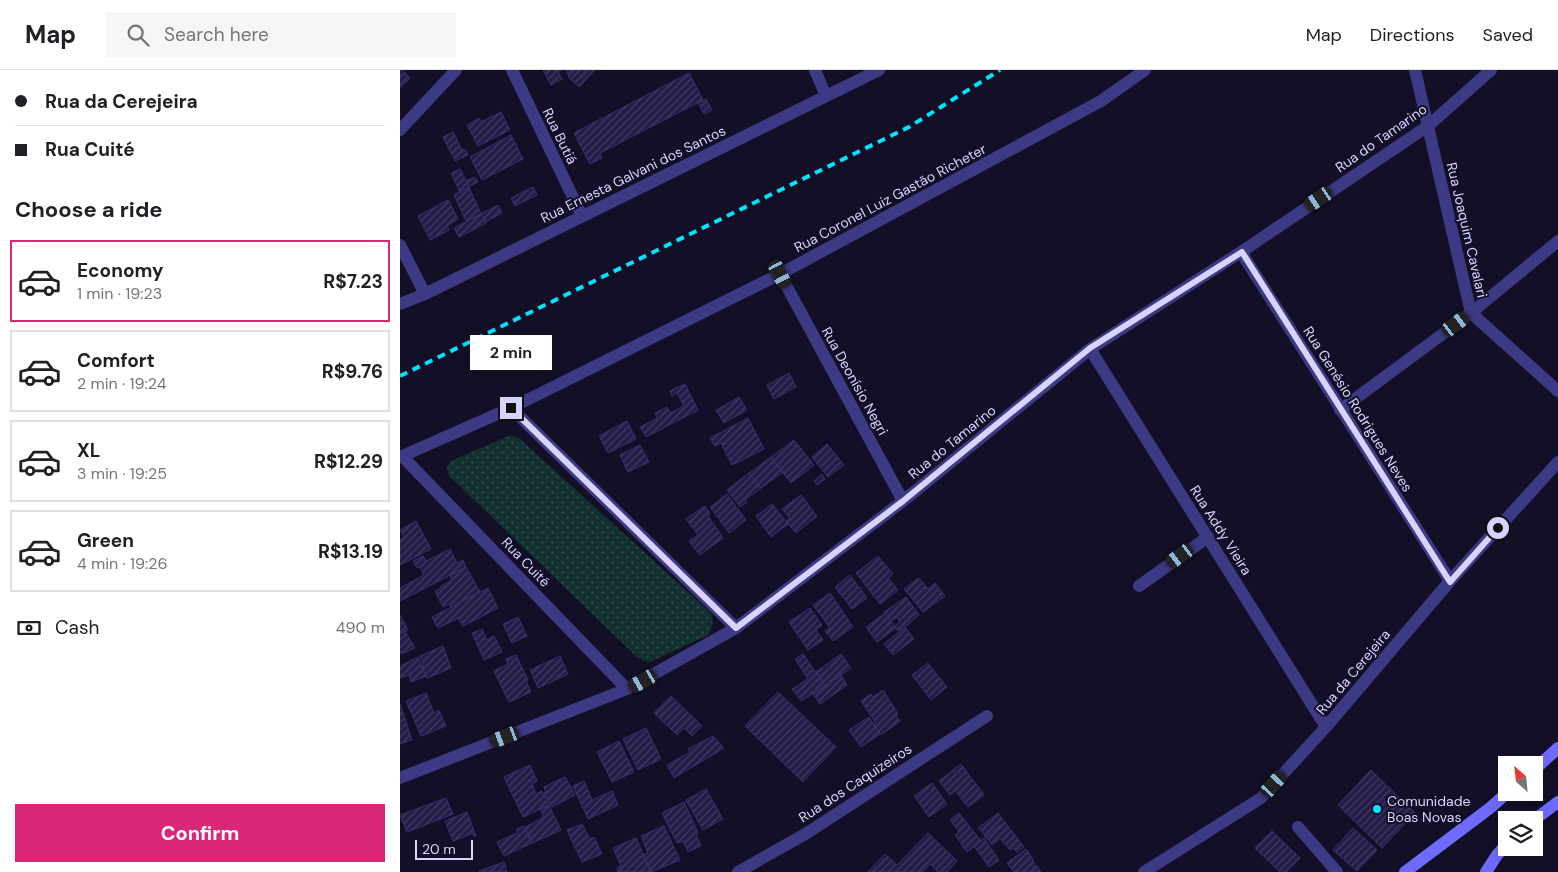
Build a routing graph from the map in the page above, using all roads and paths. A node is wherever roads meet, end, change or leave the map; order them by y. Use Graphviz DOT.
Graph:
graph roads {
  1 [pos="456,70"];
  2 [pos="512,70"];
  3 [pos="815,70"];
  4 [pos="879,70"];
  5 [pos="1145,70"];
  6 [pos="1414,70"];
  7 [pos="1491,70"];
  8 [pos="826,96"];
  9 [pos="1428,126"];
  10 [pos="400,130"];
  11 [pos="582,216"];
  12 [pos="1558,241"];
  13 [pos="400,245"];
  14 [pos="1242,252"];
  15 [pos="780,274"];
  16 [pos="425,294"];
  17 [pos="400,304"];
  18 [pos="1471,313"];
  19 [pos="1090,348"];
  20 [pos="1558,391"];
  21 [pos="511,408"];
  22 [pos="1340,410"];
  23 [pos="401,456"];
  24 [pos="1558,462"];
  25 [pos="903,501"];
  26 [pos="1208,537"];
  27 [pos="1450,582"];
  28 [pos="1139,586"];
  29 [pos="736,628"];
  30 [pos="627,690"];
  31 [pos="987,716"];
  32 [pos="1326,727"];
  33 [pos="1558,748"];
  34 [pos="1543,762"];
  35 [pos="400,778"];
  36 [pos="1498,801"];
  37 [pos="1558,802"];
  38 [pos="1543,813"];
  39 [pos="1298,827"];
  40 [pos="1498,854"];
  41 [pos="738,872"];
  42 [pos="1144,872"];
  43 [pos="1337,872"];
  44 [pos="1405,872"];
  45 [pos="1486,872"];
  1 -- 10 [label="street"];
  2 -- 11 [label="street, Rua Butiá"];
  3 -- 8 [label="street"];
  4 -- 8 [label="street, Rua Ernesta Galvani dos Santos"];
  5 -- 15 [label="street, Rua Coronel Luiz Gastão Richeter"];
  6 -- 9 [label="street, Rua Joaquim Cavalari"];
  7 -- 9 [label="street, Rua do Tamarino"];
  8 -- 11 [label="street, Rua Ernesta Galvani dos Santos"];
  9 -- 14 [label="street, Rua do Tamarino"];
  9 -- 18 [label="street, Rua Joaquim Cavalari"];
  11 -- 16 [label="street, Rua Ernesta Galvani dos Santos"];
  12 -- 18 [label="street"];
  13 -- 16 [label="street"];
  14 -- 19 [label="street, Rua do Tamarino"];
  14 -- 22 [label="street, Rua Genésio Rodrigues Neves"];
  15 -- 21 [label="street, Rua Coronel Luiz Gastão Richeter"];
  15 -- 25 [label="street, Rua Deonísio Negri"];
  16 -- 17 [label="street, Rua Ernesta Galvani dos Santos"];
  18 -- 20 [label="street, Rua Joaquim Cavalari"];
  18 -- 22 [label="street"];
  19 -- 25 [label="street, Rua do Tamarino"];
  19 -- 26 [label="street, Rua Addy Vieira"];
  21 -- 23 [label="street, Rua Coronel Luiz Gastão Richeter"];
  21 -- 29 [label="street"];
  22 -- 27 [label="street, Rua Genésio Rodrigues Neves"];
  23 -- 30 [label="street, Rua Cuité"];
  24 -- 27 [label="street, Rua da Cerejeira"];
  25 -- 29 [label="street, Rua do Tamarino"];
  26 -- 28 [label="street"];
  26 -- 32 [label="street, Rua Addy Vieira"];
  27 -- 32 [label="street, Rua da Cerejeira"];
  29 -- 30 [label="street, Rua do Tamarino"];
  30 -- 35 [label="street, Rua do Tamarino"];
  31 -- 41 [label="street, Rua dos Caquizeiros"];
  32 -- 42 [label="street, Rua da Cerejeira"];
  33 -- 34 [label="street"];
  36 -- 44 [label="street"];
  37 -- 38 [label="street"];
  39 -- 43 [label="street"];
  40 -- 45 [label="street"];
}
